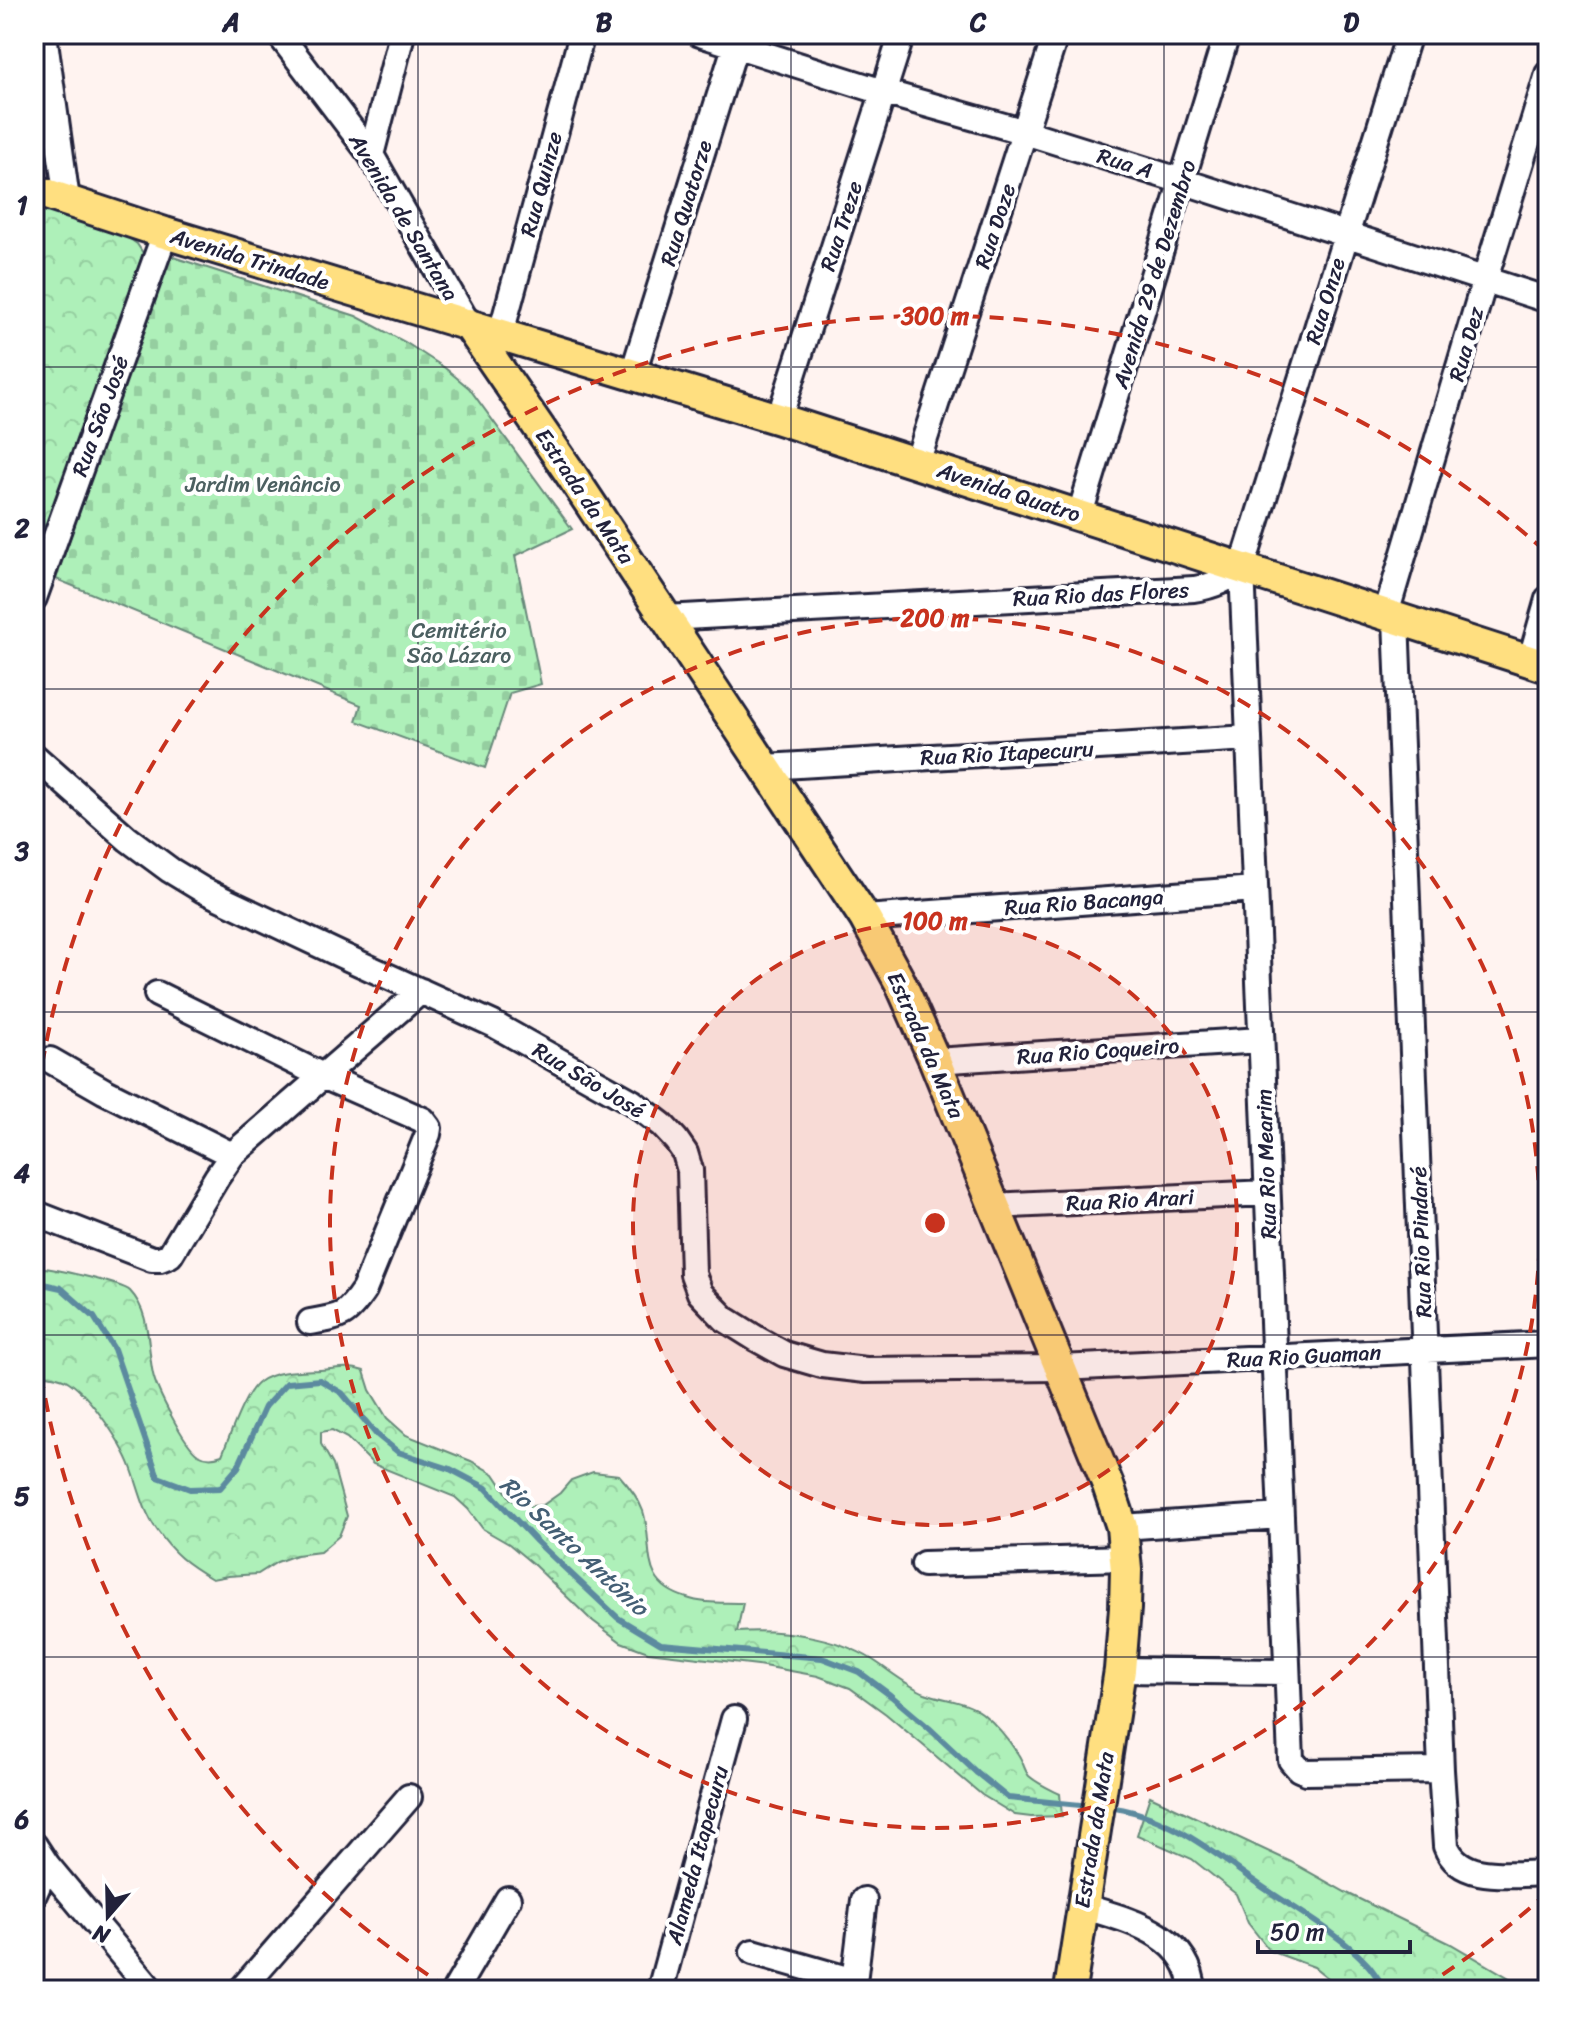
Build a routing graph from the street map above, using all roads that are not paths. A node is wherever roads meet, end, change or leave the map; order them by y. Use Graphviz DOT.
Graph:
graph roads {
  1 [pos="44,34"];
  2 [pos="279,34"];
  3 [pos="402,34"];
  4 [pos="582,34"];
  5 [pos="700,34"];
  6 [pos="902,34"];
  7 [pos="1056,34"];
  8 [pos="1227,34"];
  9 [pos="1409,34"];
  10 [pos="737,40"];
  11 [pos="1548,74"];
  12 [pos="883,92"];
  13 [pos="1025,132"];
  14 [pos="371,155"];
  15 [pos="1182,181"];
  16 [pos="34,190"];
  17 [pos="67,200"];
  18 [pos="165,233"];
  19 [pos="1345,235"];
  20 [pos="1485,279"];
  21 [pos="1548,300"];
  22 [pos="468,324"];
  23 [pos="501,333"];
  24 [pos="633,373"];
  25 [pos="779,419"];
  26 [pos="917,463"];
  27 [pos="1080,514"];
  28 [pos="1242,568"];
  29 [pos="34,598"];
  30 [pos="1548,599"];
  31 [pos="1391,616"];
  32 [pos="666,618"];
  33 [pos="1543,668"];
  34 [pos="1249,738"];
  35 [pos="34,756"];
  36 [pos="766,767"];
  37 [pos="1255,889"];
  38 [pos="865,918"];
  39 [pos="421,991"];
  40 [pos="157,994"];
  41 [pos="1261,1040"];
  42 [pos="50,1060"];
  43 [pos="935,1061"];
  44 [pos="323,1076"];
  45 [pos="232,1155"];
  46 [pos="1267,1193"];
  47 [pos="993,1206"];
  48 [pos="34,1213"];
  49 [pos="310,1322"];
  50 [pos="1548,1344"];
  51 [pos="1425,1350"];
  52 [pos="1274,1358"];
  53 [pos="1061,1368"];
  54 [pos="1281,1516"];
  55 [pos="1122,1527"];
  56 [pos="1125,1558"];
  57 [pos="924,1564"];
  58 [pos="1120,1670"];
  59 [pos="1287,1672"];
  60 [pos="734,1719"];
  61 [pos="1441,1770"];
  62 [pos="409,1797"];
  63 [pos="41,1855"];
  64 [pos="1548,1873"];
  65 [pos="34,1894"];
  66 [pos="508,1899"];
  67 [pos="864,1900"];
  68 [pos="1082,1906"];
  69 [pos="753,1952"];
  70 [pos="854,1985"];
  71 [pos="151,1990"];
  72 [pos="241,1990"];
  73 [pos="455,1990"];
  74 [pos="660,1990"];
  75 [pos="1070,1990"];
  76 [pos="1193,1990"];
  1 -- 17 [label="street"];
  2 -- 14 [label="street, Avenida de Santana"];
  3 -- 14 [label="street"];
  4 -- 23 [label="street, Rua Quinze"];
  5 -- 10 [label="street, Rua A"];
  6 -- 12 [label="street, Rua Treze"];
  7 -- 13 [label="street, Rua Doze"];
  8 -- 15 [label="street, Avenida 29 de Dezembro"];
  9 -- 19 [label="street, Rua Onze"];
  10 -- 12 [label="street, Rua A"];
  10 -- 24 [label="street, Rua Quatorze"];
  11 -- 20 [label="street, Rua Dez"];
  12 -- 13 [label="street, Rua A"];
  12 -- 25 [label="street, Rua Treze"];
  13 -- 15 [label="street, Rua A"];
  13 -- 26 [label="street, Rua Doze"];
  14 -- 22 [label="street, Avenida de Santana"];
  15 -- 19 [label="street, Rua A"];
  15 -- 27 [label="street, Avenida 29 de Dezembro"];
  16 -- 17 [label="main road, Avenida Trindade"];
  17 -- 18 [label="main road, Avenida Trindade"];
  18 -- 22 [label="main road, Avenida Trindade"];
  18 -- 29 [label="street, Rua São José"];
  19 -- 20 [label="street, Rua A"];
  19 -- 28 [label="street, Rua Onze"];
  20 -- 21 [label="street, Rua A"];
  20 -- 31 [label="street, Rua Dez"];
  22 -- 23 [label="main road, Avenida Quatro"];
  22 -- 32 [label="main road, Estrada da Mata"];
  23 -- 24 [label="main road, Avenida Quatro"];
  24 -- 25 [label="main road, Avenida Quatro"];
  25 -- 26 [label="main road, Avenida Quatro"];
  26 -- 27 [label="main road, Avenida Quatro"];
  27 -- 28 [label="main road, Avenida Quatro"];
  28 -- 31 [label="main road, Avenida Quatro"];
  28 -- 32 [label="street, Rua Rio das Flores"];
  28 -- 34 [label="street, Rua Rio Mearim"];
  30 -- 33 [label="street"];
  31 -- 33 [label="main road, Avenida Quatro"];
  31 -- 51 [label="street, Rua Rio Pindaré"];
  32 -- 36 [label="main road, Estrada da Mata"];
  34 -- 36 [label="street, Rua Rio Itapecuru"];
  34 -- 37 [label="street, Rua Rio Mearim"];
  35 -- 39 [label="street, Rua São José"];
  36 -- 38 [label="main road, Estrada da Mata"];
  37 -- 38 [label="street, Rua Rio Bacanga"];
  37 -- 41 [label="street, Rua Rio Mearim"];
  38 -- 43 [label="main road, Estrada da Mata"];
  39 -- 44 [label="street"];
  39 -- 53 [label="street, Rua São José"];
  40 -- 44 [label="street"];
  41 -- 43 [label="street, Rua Rio Coqueiro"];
  41 -- 46 [label="street, Rua Rio Mearim"];
  42 -- 45 [label="street"];
  43 -- 47 [label="main road, Estrada da Mata"];
  44 -- 45 [label="street"];
  44 -- 49 [label="street"];
  45 -- 48 [label="street"];
  46 -- 47 [label="street, Rua Rio Arari"];
  46 -- 52 [label="street, Rua Rio Mearim"];
  47 -- 53 [label="main road, Estrada da Mata"];
  50 -- 51 [label="street, Rua Rio Guaman"];
  51 -- 52 [label="street, Rua Rio Guaman"];
  51 -- 61 [label="street, Rua Rio Pindaré"];
  52 -- 53 [label="street, Rua Rio Guaman"];
  52 -- 54 [label="street, Rua Rio Mearim"];
  53 -- 55 [label="main road, Estrada da Mata"];
  54 -- 55 [label="street"];
  54 -- 59 [label="street, Rua Rio Mearim"];
  55 -- 56 [label="main road, Estrada da Mata"];
  56 -- 57 [label="street"];
  56 -- 58 [label="main road, Estrada da Mata"];
  58 -- 59 [label="street"];
  58 -- 68 [label="main road, Estrada da Mata"];
  59 -- 61 [label="street, Rua Rio Mearim"];
  60 -- 74 [label="street, Alameda Itapecuru"];
  61 -- 64 [label="street, Rua Rio Pindaré"];
  62 -- 72 [label="street"];
  63 -- 65 [label="street"];
  63 -- 71 [label="street"];
  66 -- 73 [label="street"];
  67 -- 70 [label="street"];
  68 -- 75 [label="main road, Estrada da Mata"];
  68 -- 76 [label="street"];
  69 -- 70 [label="street"];
}
